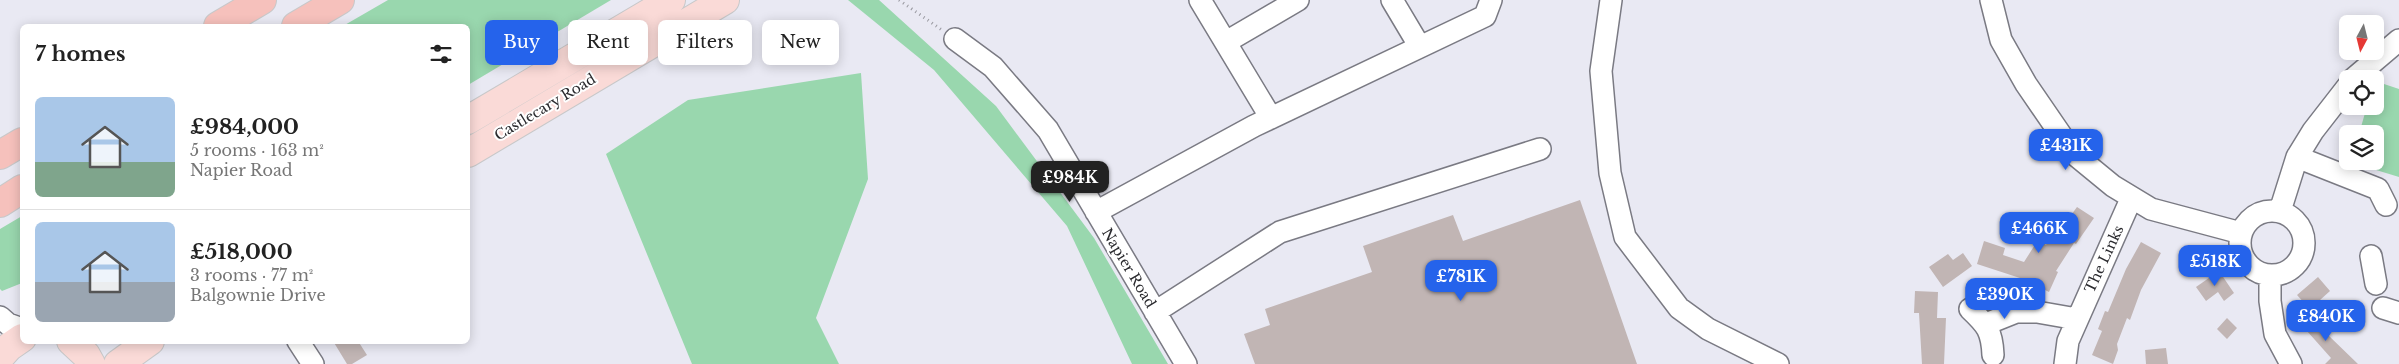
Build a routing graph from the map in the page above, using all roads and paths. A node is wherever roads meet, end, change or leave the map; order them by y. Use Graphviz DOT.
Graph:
graph roads {
  1 [pos="262,0"];
  2 [pos="340,0"];
  3 [pos="671,0"];
  4 [pos="725,0"];
  5 [pos="899,0"];
  6 [pos="1200,0"];
  7 [pos="1298,0"];
  8 [pos="1392,0"];
  9 [pos="1491,0"];
  10 [pos="1611,0"];
  11 [pos="1991,0"];
  12 [pos="221,24"];
  13 [pos="299,24"];
  14 [pos="955,39"];
  15 [pos="1226,42"];
  16 [pos="1420,47"];
  17 [pos="2396,47"];
  18 [pos="2365,70"];
  19 [pos="2339,98"];
  20 [pos="1271,118"];
  21 [pos="470,119"];
  22 [pos="20,143"];
  23 [pos="1540,149"];
  24 [pos="470,152"];
  25 [pos="0,155"];
  26 [pos="2297,158"];
  27 [pos="20,190"];
  28 [pos="2131,199"];
  29 [pos="0,203"];
  30 [pos="2386,205"];
  31 [pos="2280,211"];
  32 [pos="1096,212"];
  33 [pos="2241,233"];
  34 [pos="2371,256"];
  35 [pos="2270,275"];
  36 [pos="2376,284"];
  37 [pos="1970,309"];
  38 [pos="1155,312"];
  39 [pos="0,317"];
  40 [pos="2077,319"];
  41 [pos="1986,324"];
  42 [pos="20,328"];
  43 [pos="20,339"];
  44 [pos="74,344"];
  45 [pos="146,344"];
  46 [pos="300,344"];
  47 [pos="1993,355"];
  48 [pos="0,357"];
  49 [pos="91,364"];
  50 [pos="118,364"];
  51 [pos="313,364"];
  52 [pos="1186,364"];
  53 [pos="1778,364"];
  54 [pos="2065,364"];
  55 [pos="2291,364"];
  1 -- 12 [label="highway"];
  2 -- 13 [label="highway"];
  3 -- 21 [label="main road, Castlecary Road"];
  4 -- 24 [label="main road, Castlecary Road"];
  5 -- 14 [label="path"];
  6 -- 15 [label="street"];
  7 -- 15 [label="street"];
  8 -- 16 [label="street"];
  9 -- 16 [label="street"];
  10 -- 53 [label="street"];
  11 -- 28 [label="street"];
  14 -- 32 [label="street, Napier Road"];
  15 -- 20 [label="street"];
  16 -- 20 [label="street"];
  17 -- 18 [label="street"];
  19 -- 26 [label="street"];
  20 -- 32 [label="street"];
  22 -- 25 [label="highway"];
  23 -- 38 [label="street"];
  26 -- 30 [label="street"];
  26 -- 31 [label="street"];
  27 -- 29 [label="highway"];
  28 -- 33 [label="street"];
  28 -- 40 [label="street, The Links"];
  31 -- 33 [label="street"];
  31 -- 35 [label="street"];
  32 -- 38 [label="street, Napier Road"];
  33 -- 35 [label="street"];
  34 -- 36 [label="street"];
  35 -- 55 [label="street"];
  37 -- 41 [label="street"];
  38 -- 52 [label="street, Napier Road"];
  39 -- 42 [label="street"];
  40 -- 41 [label="street"];
  40 -- 54 [label="street, The Links"];
  41 -- 47 [label="street"];
  43 -- 48 [label="main road"];
  44 -- 49 [label="main road"];
  45 -- 50 [label="main road"];
  46 -- 51 [label="street"];
}
